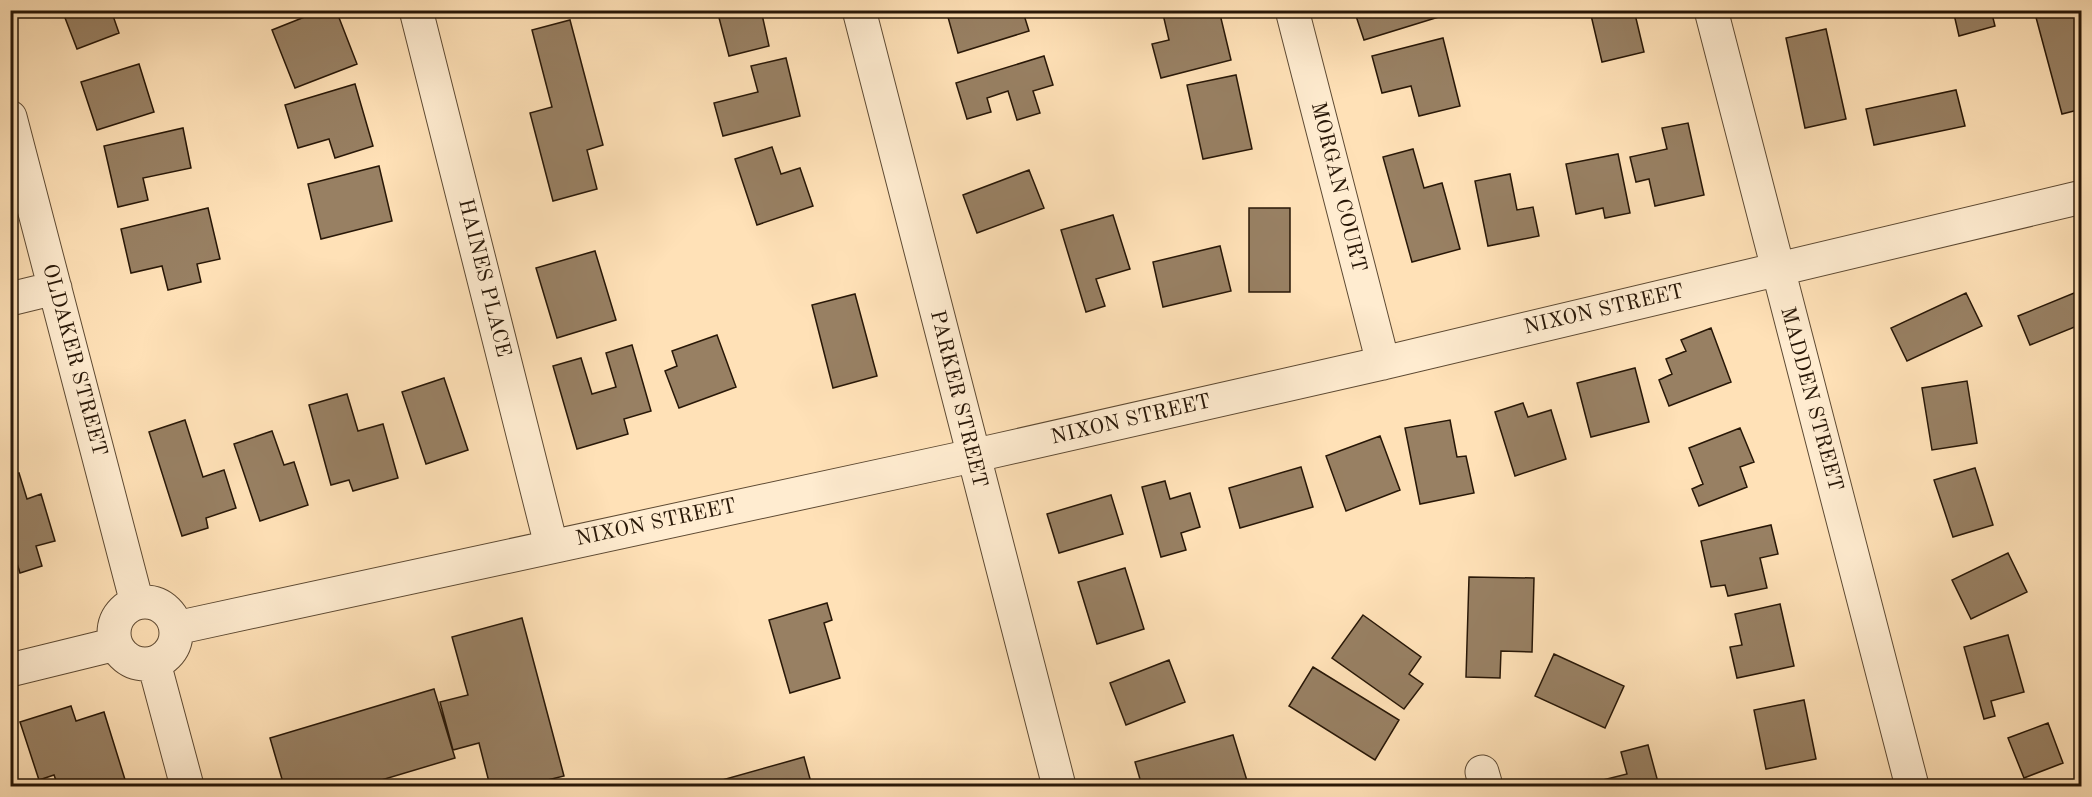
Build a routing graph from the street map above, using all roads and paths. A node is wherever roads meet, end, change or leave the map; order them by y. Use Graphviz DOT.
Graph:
graph roads {
  1 [pos="416,10"];
  2 [pos="859,10"];
  3 [pos="1293,10"];
  4 [pos="1711,10"];
  5 [pos="10,117"];
  6 [pos="2082,197"];
  7 [pos="1777,269"];
  8 [pos="55,288"];
  9 [pos="10,299"];
  10 [pos="1383,363"];
  11 [pos="972,456"];
  12 [pos="551,545"];
  13 [pos="137,603"];
  14 [pos="176,628"];
  15 [pos="116,644"];
  16 [pos="154,663"];
  17 [pos="10,670"];
  18 [pos="187,786"];
  19 [pos="1059,786"];
  20 [pos="1912,786"];
  1 -- 12 [label="street, HAINES PLACE"];
  2 -- 11 [label="street, PARKER STREET"];
  3 -- 10 [label="street, MORGAN COURT"];
  4 -- 7 [label="street, MADDEN STREET"];
  5 -- 8 [label="street, OLDAKER STREET"];
  6 -- 7 [label="street, NIXON STREET"];
  7 -- 10 [label="street, NIXON STREET"];
  7 -- 20 [label="street, MADDEN STREET"];
  8 -- 9 [label="street"];
  8 -- 13 [label="street, OLDAKER STREET"];
  10 -- 11 [label="street, NIXON STREET"];
  11 -- 12 [label="street, NIXON STREET"];
  11 -- 19 [label="street, PARKER STREET"];
  12 -- 14 [label="street, NIXON STREET"];
  13 -- 14 [label="street"];
  13 -- 15 [label="street"];
  14 -- 16 [label="street"];
  15 -- 16 [label="street"];
  15 -- 17 [label="street"];
  16 -- 18 [label="street"];
}
